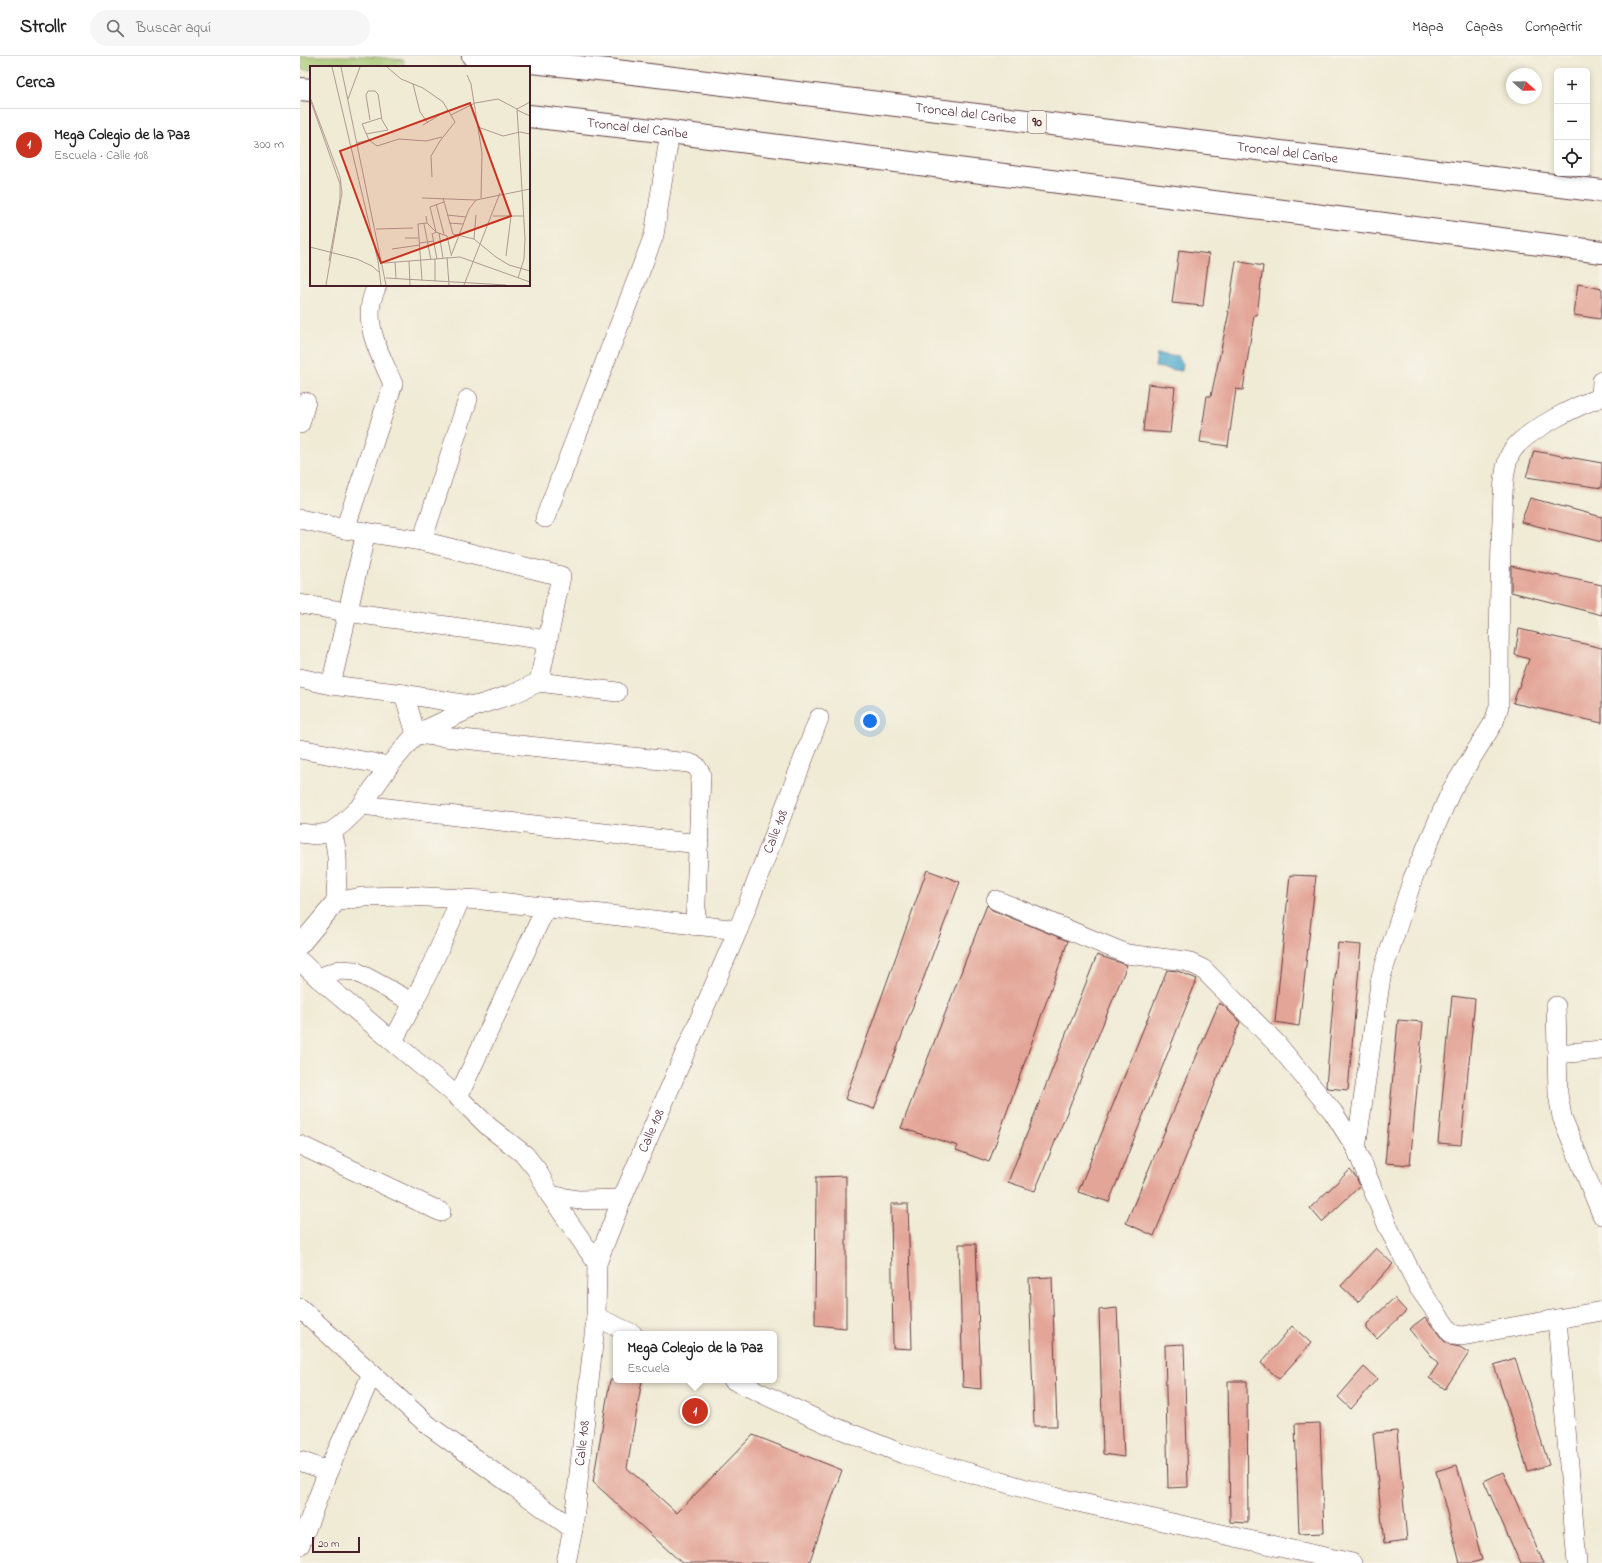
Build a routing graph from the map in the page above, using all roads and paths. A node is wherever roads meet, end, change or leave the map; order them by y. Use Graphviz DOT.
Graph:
graph roads {
  1 [pos="473,56"];
  2 [pos="300,89"];
  3 [pos="310,90"];
  4 [pos="530,116"];
  5 [pos="670,132"];
  6 [pos="1602,191"];
  7 [pos="1602,252"];
  8 [pos="377,286"];
  9 [pos="1602,392"];
  10 [pos="468,399"];
  11 [pos="306,402"];
  12 [pos="300,424"];
  13 [pos="545,518"];
  14 [pos="300,519"];
  15 [pos="344,529"];
  16 [pos="366,532"];
  17 [pos="422,541"];
  18 [pos="300,604"];
  19 [pos="347,612"];
  20 [pos="548,640"];
  21 [pos="300,678"];
  22 [pos="540,682"];
  23 [pos="332,685"];
  24 [pos="617,692"];
  25 [pos="404,694"];
  26 [pos="476,706"];
  27 [pos="819,718"];
  28 [pos="416,734"];
  29 [pos="300,749"];
  30 [pos="389,766"];
  31 [pos="362,805"];
  32 [pos="331,832"];
  33 [pos="300,833"];
  34 [pos="699,844"];
  35 [pos="460,899"];
  36 [pos="996,900"];
  37 [pos="336,902"];
  38 [pos="546,907"];
  39 [pos="695,926"];
  40 [pos="738,930"];
  41 [pos="300,945"];
  42 [pos="300,960"];
  43 [pos="318,978"];
  44 [pos="414,1003"];
  45 [pos="1556,1006"];
  46 [pos="393,1041"];
  47 [pos="1602,1050"];
  48 [pos="1557,1054"];
  49 [pos="458,1097"];
  50 [pos="300,1145"];
  51 [pos="1356,1148"];
  52 [pos="550,1195"];
  53 [pos="622,1199"];
  54 [pos="441,1212"];
  55 [pos="1602,1215"];
  56 [pos="597,1263"];
  57 [pos="300,1308"];
  58 [pos="1602,1311"];
  59 [pos="596,1316"];
  60 [pos="1557,1319"];
  61 [pos="627,1331"];
  62 [pos="372,1374"];
  63 [pos="739,1383"];
  64 [pos="300,1461"];
  65 [pos="328,1471"];
  66 [pos="573,1529"];
  67 [pos="300,1545"];
  68 [pos="1324,1560"];
  69 [pos="566,1563"];
  70 [pos="1352,1563"];
  71 [pos="1578,1563"];
  1 -- 6 [label="highway, Troncal del Caribe / 90"];
  2 -- 3 [label="highway"];
  4 -- 5 [label="highway, Troncal del Caribe"];
  5 -- 7 [label="highway, Troncal del Caribe"];
  5 -- 13 [label="street"];
  8 -- 15 [label="street"];
  9 -- 51 [label="street"];
  10 -- 17 [label="street"];
  11 -- 12 [label="street"];
  14 -- 15 [label="street"];
  15 -- 16 [label="street"];
  16 -- 17 [label="street"];
  16 -- 19 [label="street"];
  17 -- 20 [label="street"];
  18 -- 19 [label="street"];
  19 -- 20 [label="street"];
  19 -- 23 [label="street"];
  20 -- 22 [label="street"];
  21 -- 23 [label="street"];
  22 -- 24 [label="street"];
  22 -- 26 [label="street"];
  23 -- 25 [label="street"];
  25 -- 26 [label="street"];
  25 -- 28 [label="street"];
  26 -- 28 [label="street"];
  27 -- 40 [label="street, Calle 108"];
  28 -- 30 [label="street"];
  28 -- 34 [label="street"];
  29 -- 30 [label="street"];
  30 -- 31 [label="street"];
  31 -- 32 [label="street"];
  31 -- 34 [label="street"];
  32 -- 33 [label="street"];
  32 -- 37 [label="street"];
  34 -- 39 [label="street"];
  35 -- 37 [label="street"];
  35 -- 38 [label="street"];
  35 -- 44 [label="street"];
  36 -- 51 [label="street"];
  37 -- 41 [label="street"];
  38 -- 39 [label="street"];
  38 -- 49 [label="street"];
  39 -- 40 [label="street"];
  40 -- 53 [label="street, Calle 108"];
  42 -- 43 [label="street"];
  43 -- 44 [label="street"];
  43 -- 46 [label="street"];
  44 -- 46 [label="street"];
  45 -- 48 [label="street"];
  46 -- 49 [label="street"];
  47 -- 48 [label="street"];
  48 -- 55 [label="street"];
  49 -- 52 [label="street"];
  50 -- 54 [label="street"];
  51 -- 60 [label="street"];
  52 -- 53 [label="street"];
  52 -- 56 [label="street"];
  53 -- 56 [label="street, Calle 108"];
  56 -- 59 [label="street, Calle 108"];
  57 -- 62 [label="street"];
  58 -- 60 [label="street"];
  59 -- 61 [label="street"];
  59 -- 66 [label="street, Calle 108"];
  60 -- 71 [label="street"];
  62 -- 65 [label="street"];
  62 -- 66 [label="street"];
  63 -- 68 [label="street"];
  64 -- 65 [label="street"];
  65 -- 67 [label="street"];
  66 -- 69 [label="street, Calle 108"];
  68 -- 70 [label="street"];
}
